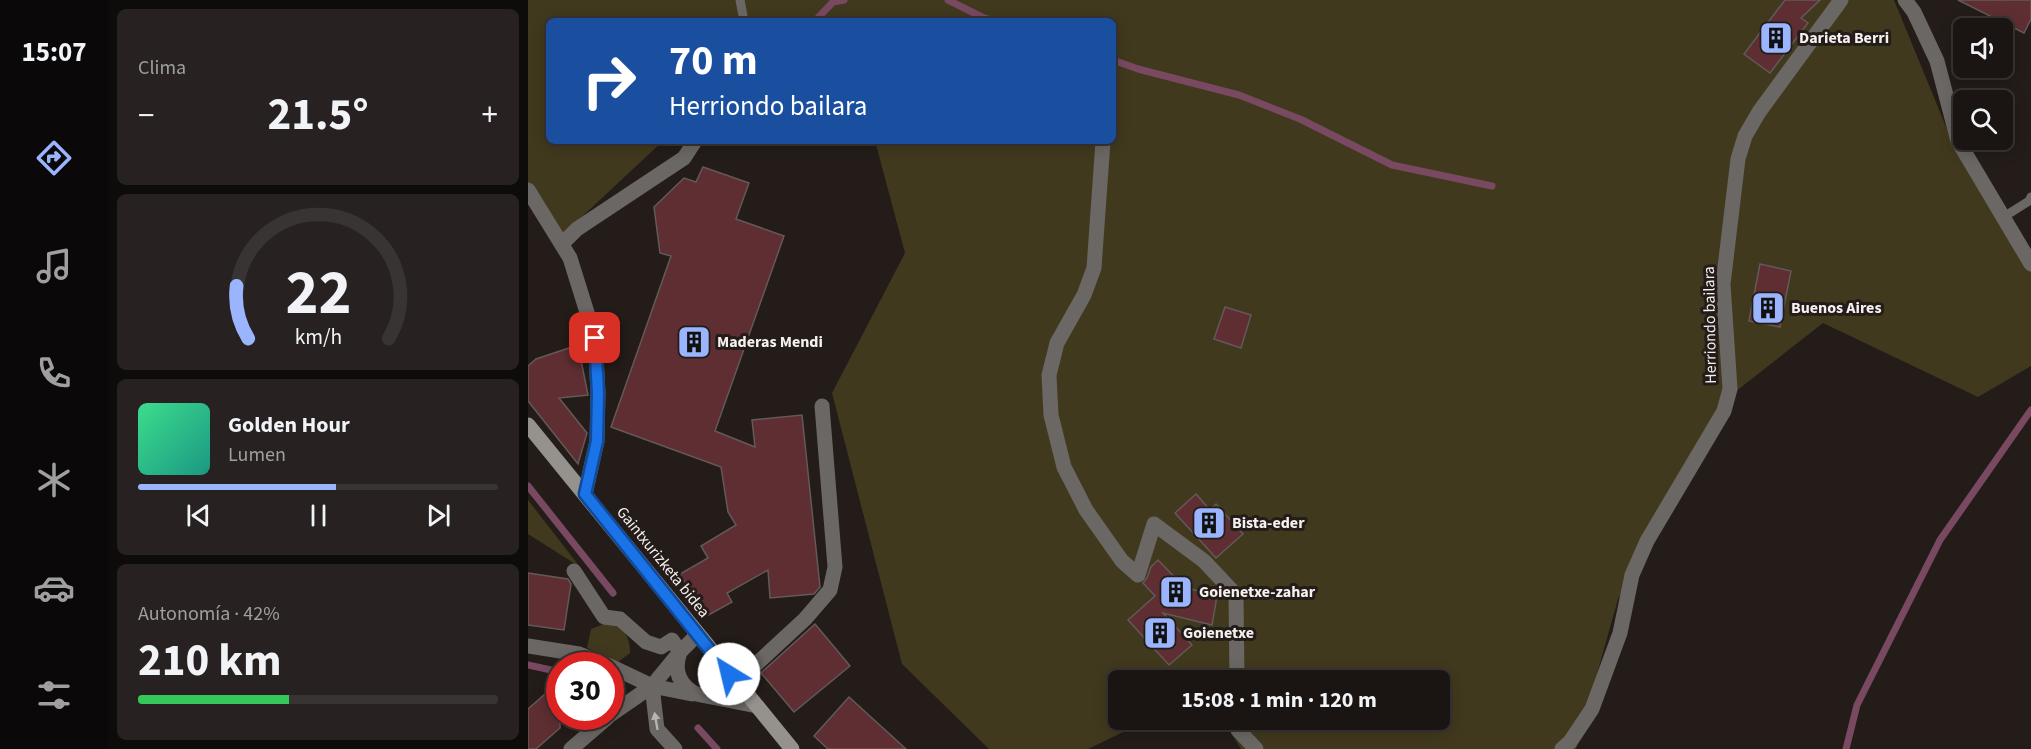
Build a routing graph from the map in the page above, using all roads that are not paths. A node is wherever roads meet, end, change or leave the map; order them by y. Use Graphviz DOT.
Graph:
graph roads {
  1 [pos="740,0"];
  2 [pos="1841,0"];
  3 [pos="1905,0"];
  4 [pos="743,18"];
  5 [pos="693,144"];
  6 [pos="1103,144"];
  7 [pos="528,190"];
  8 [pos="2031,197"];
  9 [pos="2002,218"];
  10 [pos="562,244"];
  11 [pos="2031,264"];
  12 [pos="822,406"];
  13 [pos="528,425"];
  14 [pos="585,494"];
  15 [pos="574,571"];
  16 [pos="698,634"];
  17 [pos="528,646"];
  18 [pos="566,652"];
  19 [pos="680,652"];
  20 [pos="727,670"];
  21 [pos="1237,670"];
  22 [pos="624,673"];
  23 [pos="737,682"];
  24 [pos="652,686"];
  25 [pos="696,694"];
  26 [pos="713,697"];
  27 [pos="624,706"];
  28 [pos="757,706"];
  29 [pos="593,730"];
  30 [pos="1238,730"];
  31 [pos="571,749"];
  32 [pos="675,749"];
  33 [pos="792,749"];
  34 [pos="1256,749"];
  35 [pos="1562,749"];
  1 -- 4 [label="lane"];
  2 -- 35 [label="street, Herriondo bailara"];
  3 -- 9 [label="street"];
  5 -- 10 [label="street"];
  6 -- 21 [label="street"];
  7 -- 10 [label="street"];
  8 -- 9 [label="lane"];
  9 -- 11 [label="street"];
  10 -- 14 [label="street"];
  12 -- 23 [label="street"];
  13 -- 14 [label="main road, Gaintxurizketa bidea"];
  14 -- 16 [label="main road, Gaintxurizketa bidea"];
  15 -- 19 [label="street"];
  16 -- 19 [label="street"];
  16 -- 20 [label="main road, Gaintxurizketa bidea"];
  17 -- 18 [label="street"];
  19 -- 24 [label="street"];
  19 -- 25 [label="street"];
  20 -- 23 [label="main road, Gaintxurizketa bidea"];
  20 -- 26 [label="street"];
  22 -- 24 [label="street"];
  23 -- 28 [label="main road, Gaintxurizketa bidea"];
  24 -- 25 [label="street"];
  24 -- 27 [label="street"];
  32 -- 24 [label="street, one-way"];
  25 -- 26 [label="street"];
  26 -- 28 [label="street"];
  28 -- 33 [label="main road, Gaintxurizketa bidea"];
  29 -- 31 [label="street"];
  30 -- 34 [label="street"];
}
